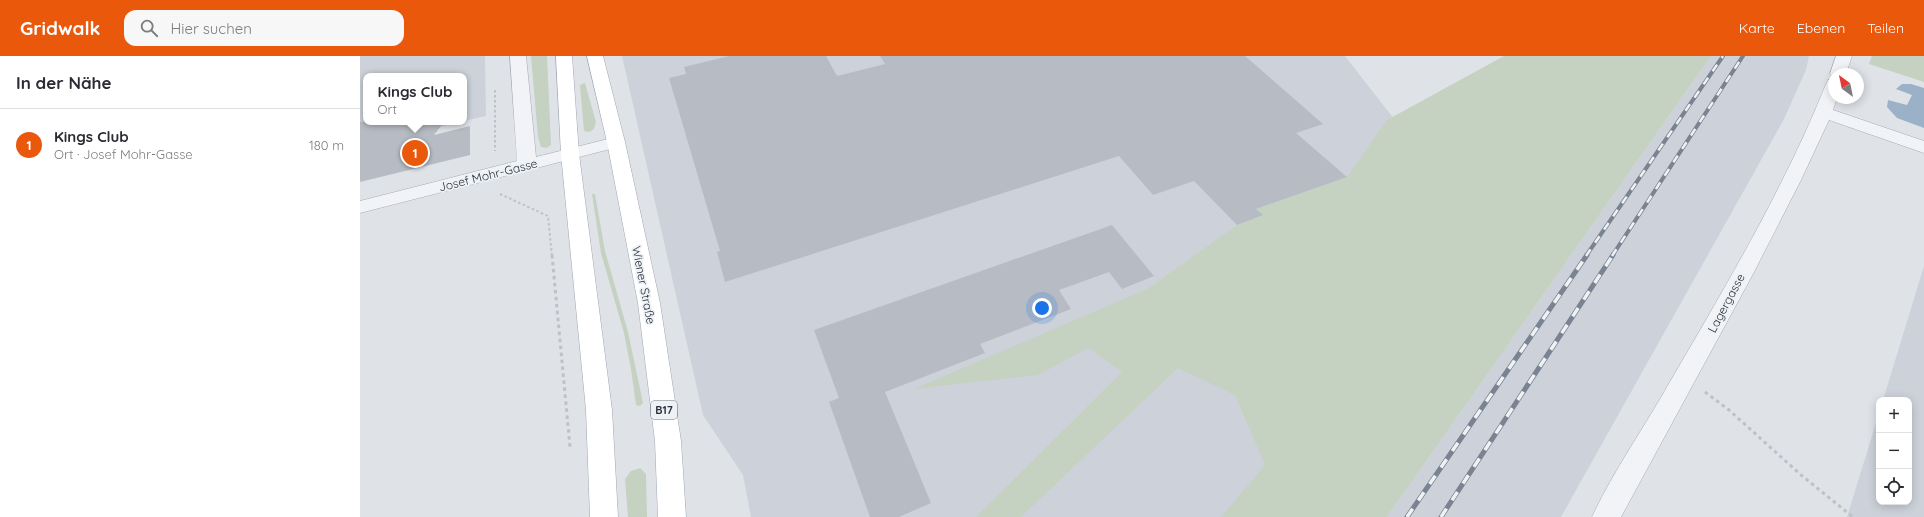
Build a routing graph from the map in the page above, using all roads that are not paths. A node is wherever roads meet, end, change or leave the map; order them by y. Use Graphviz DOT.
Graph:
graph roads {
  1 [pos="518,56"];
  2 [pos="564,56"];
  3 [pos="595,56"];
  4 [pos="1844,56"];
  5 [pos="1840,68"];
  6 [pos="1828,99"];
  7 [pos="1823,112"];
  8 [pos="616,142"];
  9 [pos="1924,147"];
  10 [pos="570,154"];
  11 [pos="527,165"];
  12 [pos="360,207"];
  13 [pos="604,517"];
  14 [pos="672,517"];
  15 [pos="1606,517"];
  1 -- 11 [label="street"];
  2 -- 10 [label="main road"];
  3 -- 8 [label="main road, Wiener Straße / B17"];
  4 -- 5 [label="street"];
  6 -- 7 [label="street, Lagergasse"];
  7 -- 9 [label="street"];
  7 -- 15 [label="street, Lagergasse"];
  8 -- 10 [label="street, Josef Mohr-Gasse"];
  8 -- 14 [label="main road, Wiener Straße / B17"];
  10 -- 11 [label="street, Josef Mohr-Gasse"];
  10 -- 13 [label="main road"];
  11 -- 12 [label="street, Josef Mohr-Gasse"];
}
